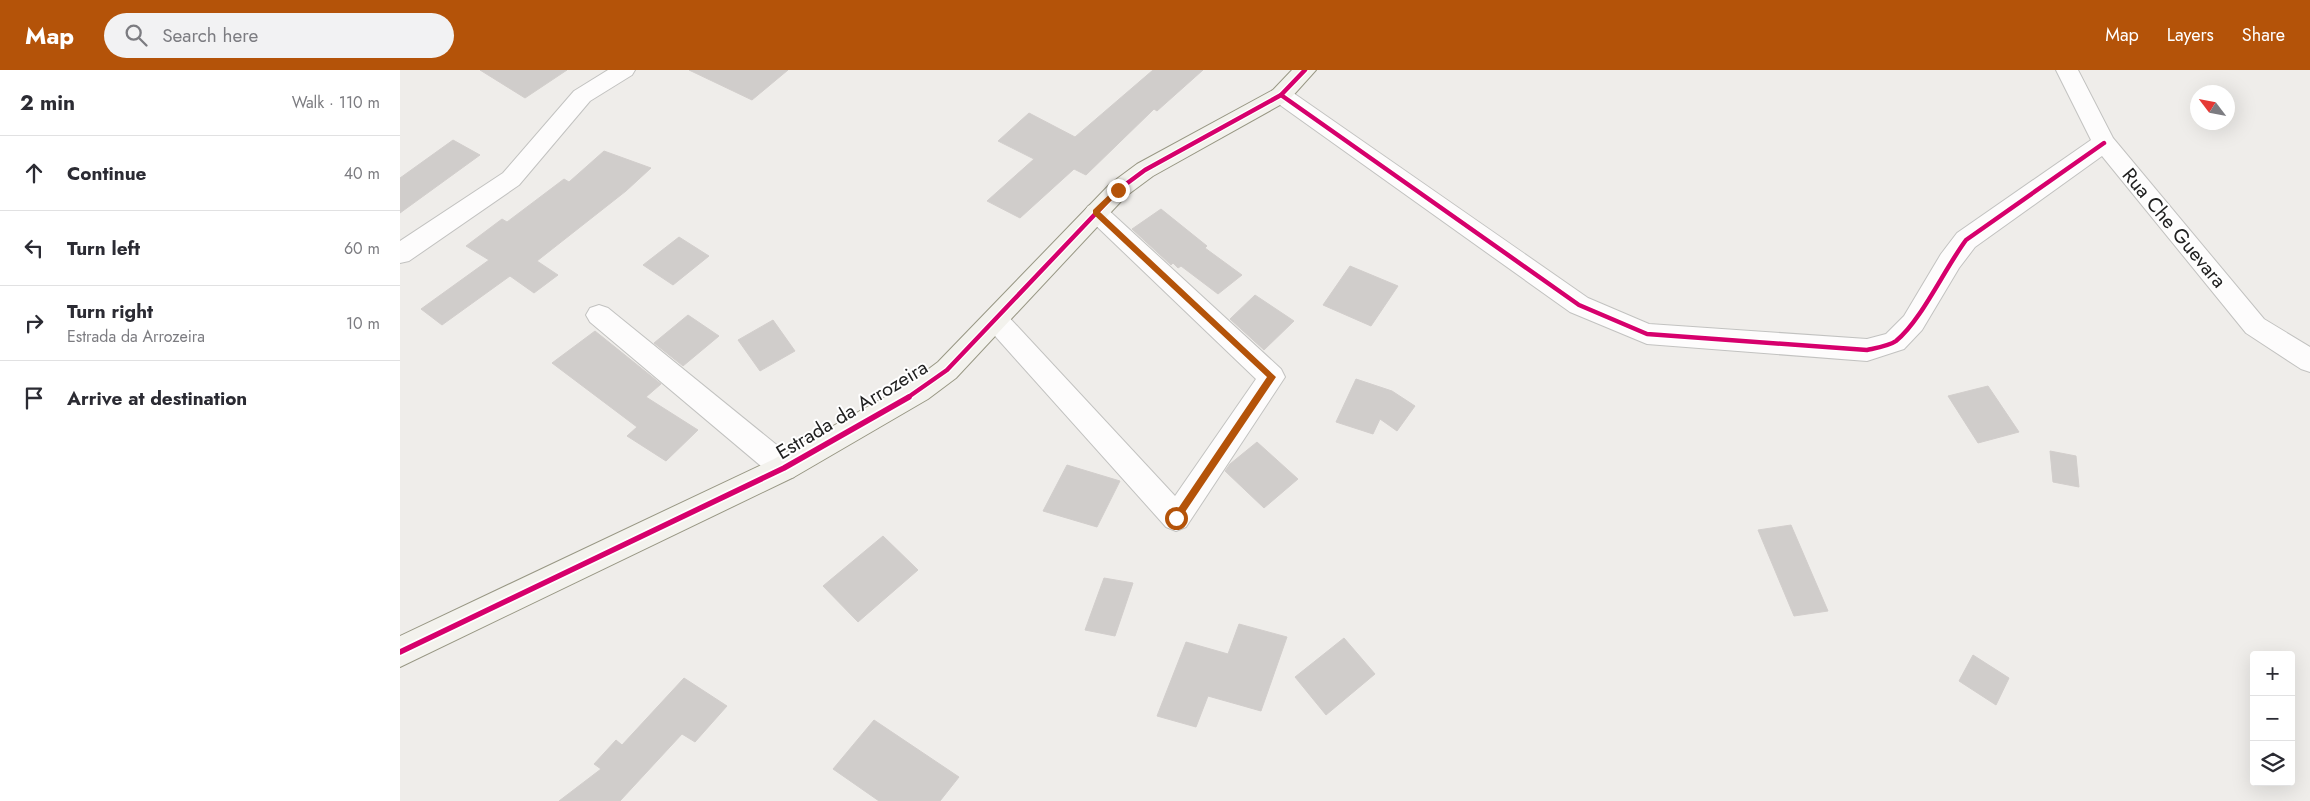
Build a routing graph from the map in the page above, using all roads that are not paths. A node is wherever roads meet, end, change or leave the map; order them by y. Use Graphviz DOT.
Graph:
graph roads {
  1 [pos="624,70"];
  2 [pos="1305,70"];
  3 [pos="2067,70"];
  4 [pos="1281,95"];
  5 [pos="2104,143"];
  6 [pos="1096,212"];
  7 [pos="400,254"];
  8 [pos="599,315"];
  9 [pos="996,320"];
  10 [pos="2310,361"];
  11 [pos="784,468"];
  12 [pos="400,652"];
  1 -- 7 [label="street"];
  2 -- 4 [label="street, Estrada da Arrozeira"];
  3 -- 5 [label="street, Rua Che Guevara"];
  4 -- 5 [label="street"];
  4 -- 6 [label="street, Estrada da Arrozeira"];
  5 -- 10 [label="street, Rua Che Guevara"];
  6 -- 9 [label="street, Estrada da Arrozeira"];
  6 -- 9 [label="street"];
  8 -- 11 [label="street"];
  9 -- 11 [label="street, Estrada da Arrozeira"];
  11 -- 12 [label="street, Estrada da Arrozeira"];
}
